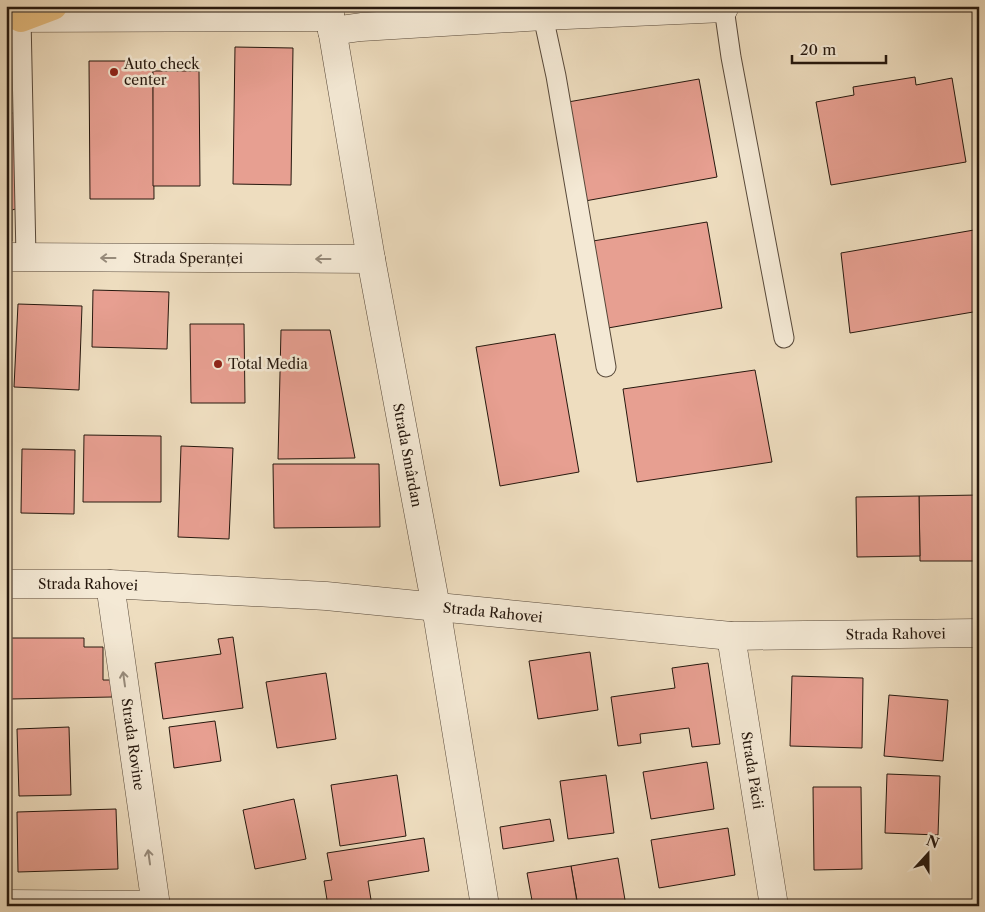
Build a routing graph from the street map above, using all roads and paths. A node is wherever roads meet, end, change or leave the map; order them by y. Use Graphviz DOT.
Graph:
graph roads {
  1 [pos="52,6"];
  2 [pos="724,7"];
  3 [pos="330,16"];
  4 [pos="543,16"];
  5 [pos="14,18"];
  6 [pos="16,257"];
  7 [pos="372,259"];
  8 [pos="784,338"];
  9 [pos="606,367"];
  10 [pos="6,584"];
  11 [pos="110,584"];
  12 [pos="436,607"];
  13 [pos="979,633"];
  14 [pos="731,636"];
  15 [pos="6,904"];
  16 [pos="156,906"];
  17 [pos="485,906"];
  18 [pos="774,906"];
  1 -- 5 [label="main road"];
  2 -- 4 [label="street"];
  2 -- 8 [label="lane"];
  3 -- 4 [label="street"];
  3 -- 5 [label="street"];
  3 -- 7 [label="street, Strada Smârdan"];
  4 -- 9 [label="lane"];
  5 -- 6 [label="lane"];
  7 -- 6 [label="street, Strada Speranței, one-way"];
  7 -- 12 [label="street, Strada Smârdan"];
  10 -- 11 [label="street, Strada Rahovei"];
  11 -- 12 [label="street, Strada Rahovei"];
  16 -- 11 [label="street, Strada Rovine, one-way"];
  12 -- 14 [label="street, Strada Rahovei"];
  12 -- 17 [label="street, Strada Smârdan"];
  13 -- 14 [label="street, Strada Rahovei"];
  14 -- 18 [label="street, Strada Păcii"];
  15 -- 16 [label="street"];
}
